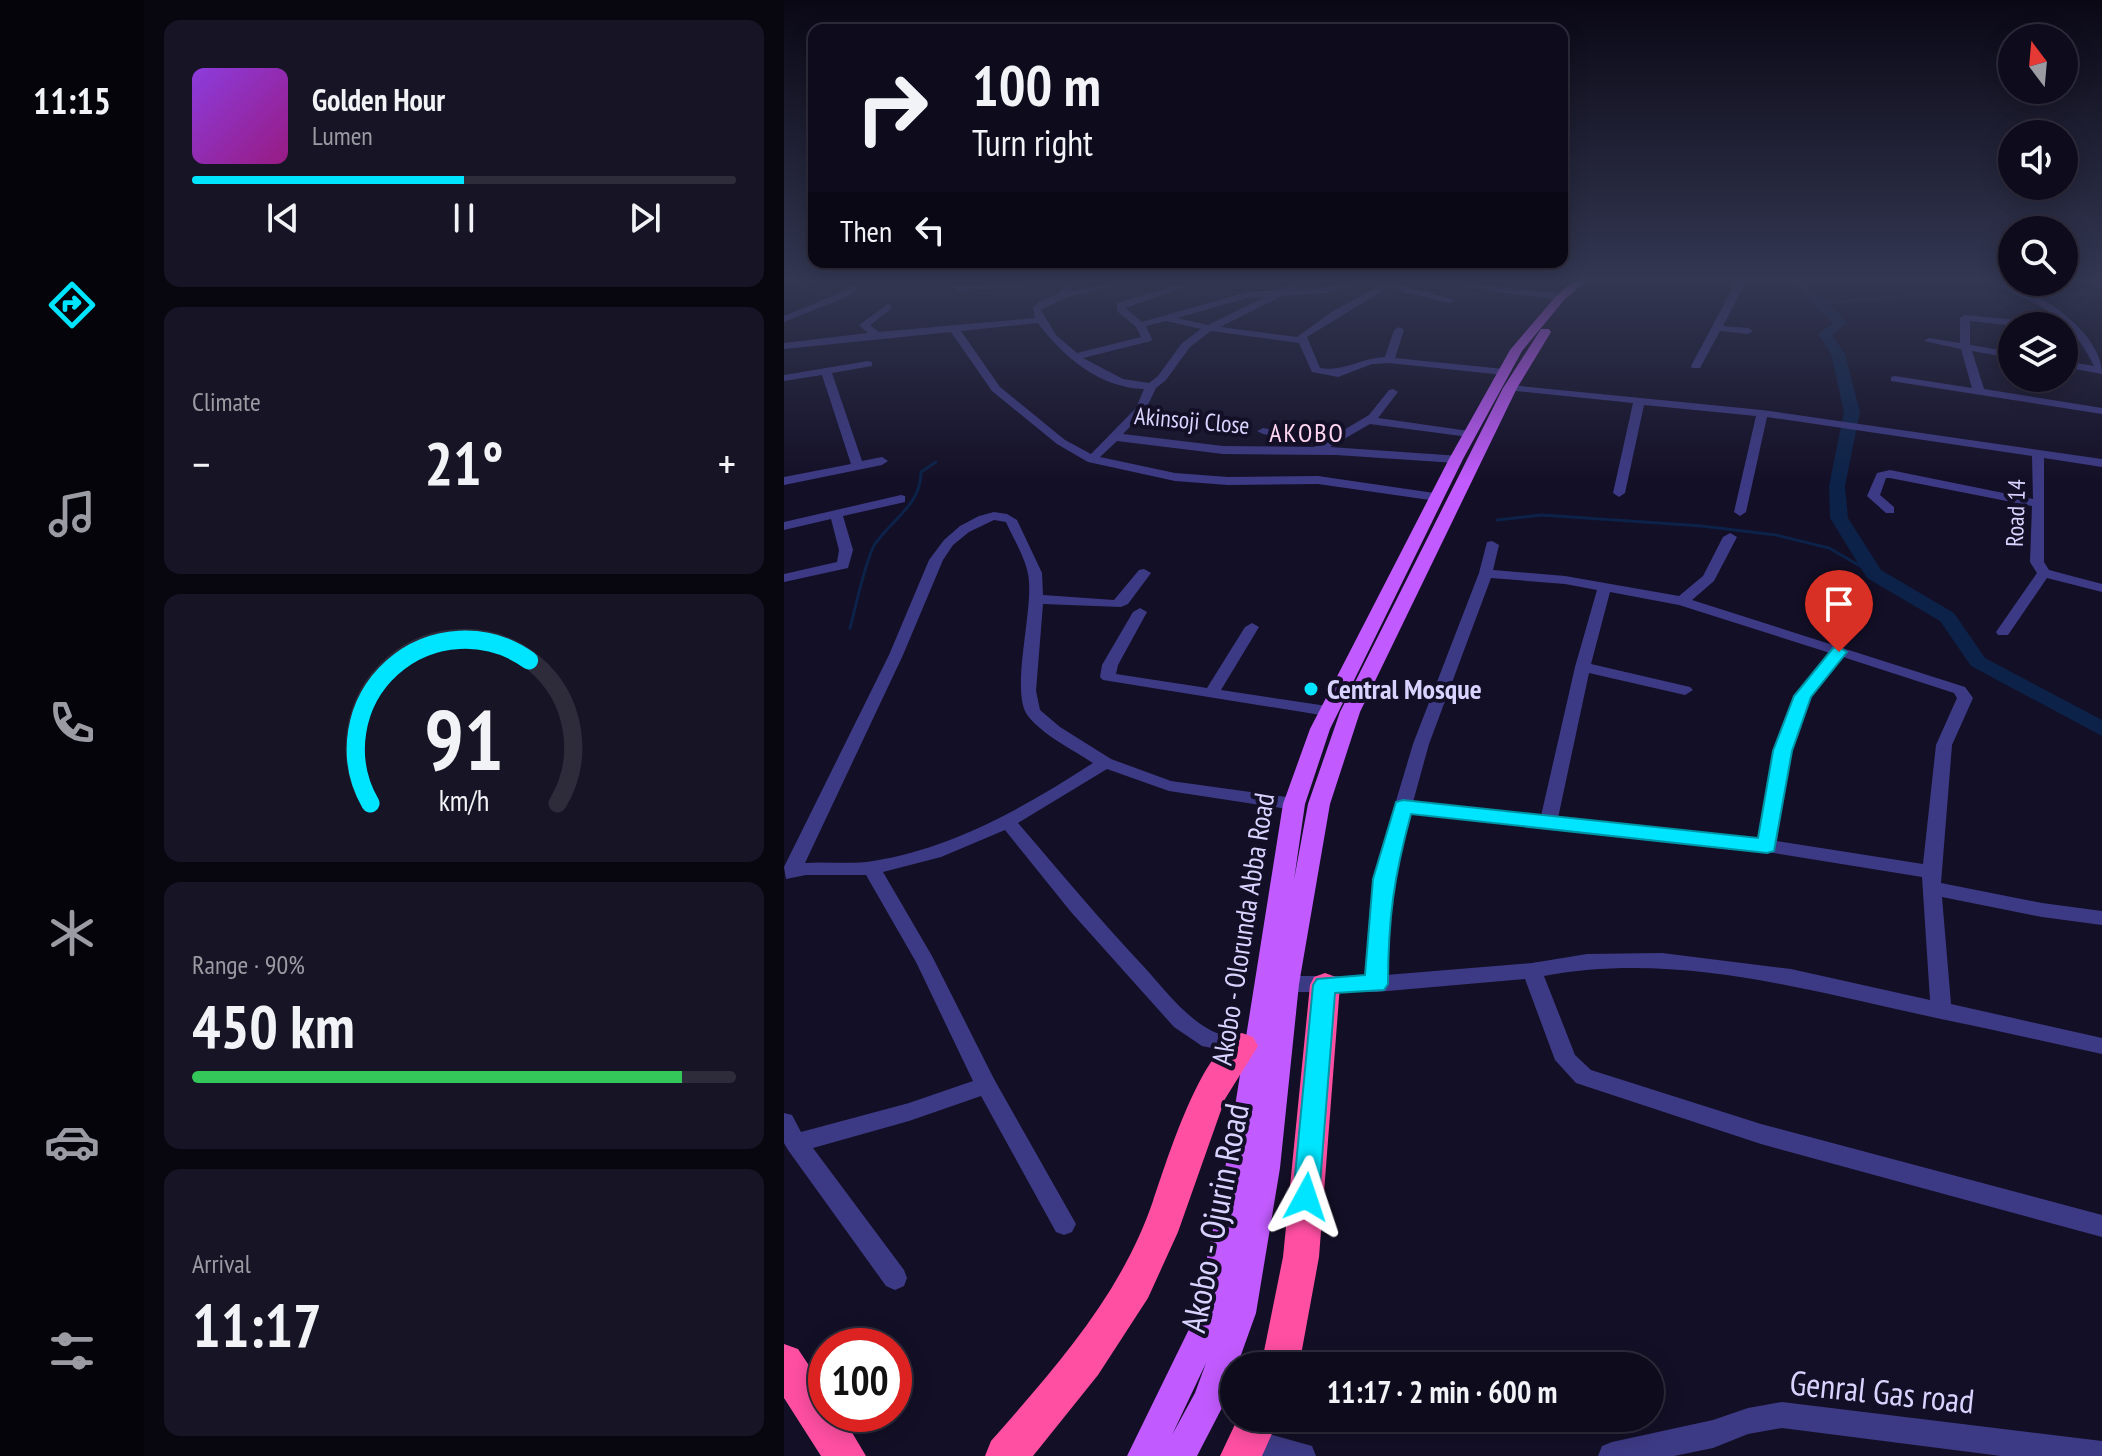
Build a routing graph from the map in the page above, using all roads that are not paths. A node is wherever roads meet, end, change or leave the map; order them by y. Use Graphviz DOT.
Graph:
graph roads {
  1 [pos="967,348"];
  2 [pos="1065,348"];
  3 [pos="1110,348"];
  4 [pos="1184,348"];
  5 [pos="1306,348"];
  6 [pos="1393,348"];
  7 [pos="1532,348"];
  8 [pos="1706,348"];
  9 [pos="1966,348"];
  10 [pos="1975,348"];
  11 [pos="2090,348"];
  12 [pos="1998,352"];
  13 [pos="1073,357"];
  14 [pos="1389,360"];
  15 [pos="868,364"];
  16 [pos="1696,366"];
  17 [pos="2078,367"];
  18 [pos="826,371"];
  19 [pos="2102,371"];
  20 [pos="784,378"];
  21 [pos="1895,379"];
  22 [pos="1507,380"];
  23 [pos="1151,386"];
  24 [pos="1393,392"];
  25 [pos="1979,392"];
  26 [pos="1639,401"];
  27 [pos="2102,411"];
  28 [pos="1762,413"];
  29 [pos="1368,420"];
  30 [pos="1263,431"];
  31 [pos="1116,437"];
  32 [pos="1324,447"];
  33 [pos="1466,449"];
  34 [pos="2037,453"];
  35 [pos="1092,459"];
  36 [pos="882,461"];
  37 [pos="2102,463"];
  38 [pos="858,466"];
  39 [pos="784,481"];
  40 [pos="1619,493"];
  41 [pos="1437,497"];
  42 [pos="901,499"];
  43 [pos="2036,503"];
  44 [pos="1890,510"];
  45 [pos="1740,512"];
  46 [pos="836,514"];
  47 [pos="784,526"];
  48 [pos="1730,537"];
  49 [pos="1492,545"];
  50 [pos="1144,573"];
  51 [pos="1486,573"];
  52 [pos="2044,573"];
  53 [pos="784,578"];
  54 [pos="1605,587"];
  55 [pos="2102,588"];
  56 [pos="1036,599"];
  57 [pos="1682,601"];
  58 [pos="1140,612"];
  59 [pos="1252,627"];
  60 [pos="2003,632"];
  61 [pos="1839,652"];
  62 [pos="1583,667"];
  63 [pos="1685,690"];
  64 [pos="1213,691"];
  65 [pos="1324,720"];
  66 [pos="1344,731"];
  67 [pos="1105,763"];
  68 [pos="1294,804"];
  69 [pos="1403,807"];
  70 [pos="1548,822"];
  71 [pos="1009,824"];
  72 [pos="1767,846"];
  73 [pos="871,868"];
  74 [pos="788,872"];
  75 [pos="1932,880"];
  76 [pos="2102,918"];
  77 [pos="1532,971"];
  78 [pos="1287,984"];
  79 [pos="1376,984"];
  80 [pos="1325,985"];
  81 [pos="1941,1011"];
  82 [pos="1252,1037"];
  83 [pos="2102,1046"];
  84 [pos="986,1085"];
  85 [pos="784,1122"];
  86 [pos="796,1143"];
  87 [pos="1064,1224"];
  88 [pos="2102,1226"];
  89 [pos="895,1278"];
  90 [pos="1283,1352"];
  91 [pos="784,1363"];
  92 [pos="1249,1439"];
  93 [pos="2102,1455"];
  94 [pos="845,1456"];
  95 [pos="1006,1456"];
  96 [pos="1144,1456"];
  97 [pos="1179,1456"];
  98 [pos="1302,1456"];
  99 [pos="1612,1456"];
  1 -- 35 [label="street"];
  2 -- 13 [label="street"];
  3 -- 13 [label="street"];
  4 -- 23 [label="street"];
  5 -- 14 [label="street"];
  6 -- 14 [label="street"];
  7 -- 22 [label="main road, Akobo - Olorunda Abba Road"];
  8 -- 16 [label="street"];
  9 -- 25 [label="street"];
  10 -- 12 [label="street"];
  11 -- 19 [label="street"];
  13 -- 23 [label="street"];
  14 -- 22 [label="street"];
  15 -- 18 [label="street"];
  17 -- 19 [label="street"];
  18 -- 20 [label="street"];
  18 -- 38 [label="street"];
  21 -- 25 [label="street"];
  22 -- 26 [label="street"];
  22 -- 33 [label="main road, Akobo - Olorunda Abba Road"];
  23 -- 31 [label="street"];
  24 -- 29 [label="street"];
  25 -- 27 [label="street"];
  26 -- 28 [label="street"];
  26 -- 40 [label="street"];
  28 -- 34 [label="street"];
  28 -- 45 [label="street"];
  29 -- 32 [label="street"];
  29 -- 33 [label="street"];
  30 -- 32 [label="street"];
  31 -- 32 [label="street, Akinsoji Close"];
  31 -- 35 [label="street"];
  32 -- 33 [label="street, Akinsoji Close"];
  33 -- 41 [label="main road, Akobo - Olorunda Abba Road"];
  33 -- 66 [label="main road, Akobo - Olorunda Abba Road"];
  34 -- 37 [label="street"];
  34 -- 43 [label="street, Road 14"];
  35 -- 41 [label="street"];
  36 -- 38 [label="street"];
  38 -- 39 [label="street"];
  41 -- 65 [label="main road, Akobo - Olorunda Abba Road"];
  42 -- 46 [label="street"];
  43 -- 44 [label="street"];
  43 -- 52 [label="street, Road 14"];
  46 -- 47 [label="street"];
  46 -- 53 [label="street"];
  48 -- 57 [label="street"];
  49 -- 51 [label="street"];
  50 -- 56 [label="street"];
  51 -- 54 [label="street"];
  51 -- 69 [label="street"];
  52 -- 55 [label="street"];
  52 -- 60 [label="street"];
  54 -- 57 [label="street"];
  54 -- 62 [label="street"];
  56 -- 67 [label="street"];
  56 -- 74 [label="street"];
  57 -- 61 [label="street"];
  58 -- 64 [label="street"];
  59 -- 64 [label="street"];
  61 -- 72 [label="street"];
  61 -- 75 [label="street"];
  62 -- 63 [label="street"];
  62 -- 70 [label="street"];
  64 -- 65 [label="street"];
  65 -- 66 [label="main road"];
  65 -- 68 [label="main road, Akobo - Olorunda Abba Road"];
  66 -- 78 [label="main road, Akobo - Olorunda Abba Road"];
  67 -- 68 [label="street"];
  67 -- 71 [label="street"];
  68 -- 82 [label="main road, Akobo - Olorunda Abba Road"];
  69 -- 70 [label="street"];
  69 -- 79 [label="street"];
  70 -- 72 [label="street"];
  71 -- 73 [label="street"];
  71 -- 82 [label="street"];
  72 -- 75 [label="street"];
  73 -- 74 [label="street"];
  73 -- 84 [label="street"];
  75 -- 76 [label="street"];
  75 -- 81 [label="street"];
  77 -- 79 [label="street"];
  77 -- 81 [label="street"];
  77 -- 88 [label="street"];
  78 -- 80 [label="street"];
  78 -- 97 [label="main road, Akobo - Ojurin Road"];
  79 -- 80 [label="street"];
  80 -- 90 [label="highway"];
  81 -- 83 [label="street"];
  82 -- 95 [label="highway"];
  82 -- 96 [label="main road, Akobo - Olorunda Abba Road"];
  84 -- 86 [label="street"];
  84 -- 87 [label="street"];
  85 -- 86 [label="street"];
  86 -- 89 [label="street"];
  91 -- 94 [label="highway"];
  92 -- 98 [label="street"];
  93 -- 99 [label="street, Genral Gas road"];
}
